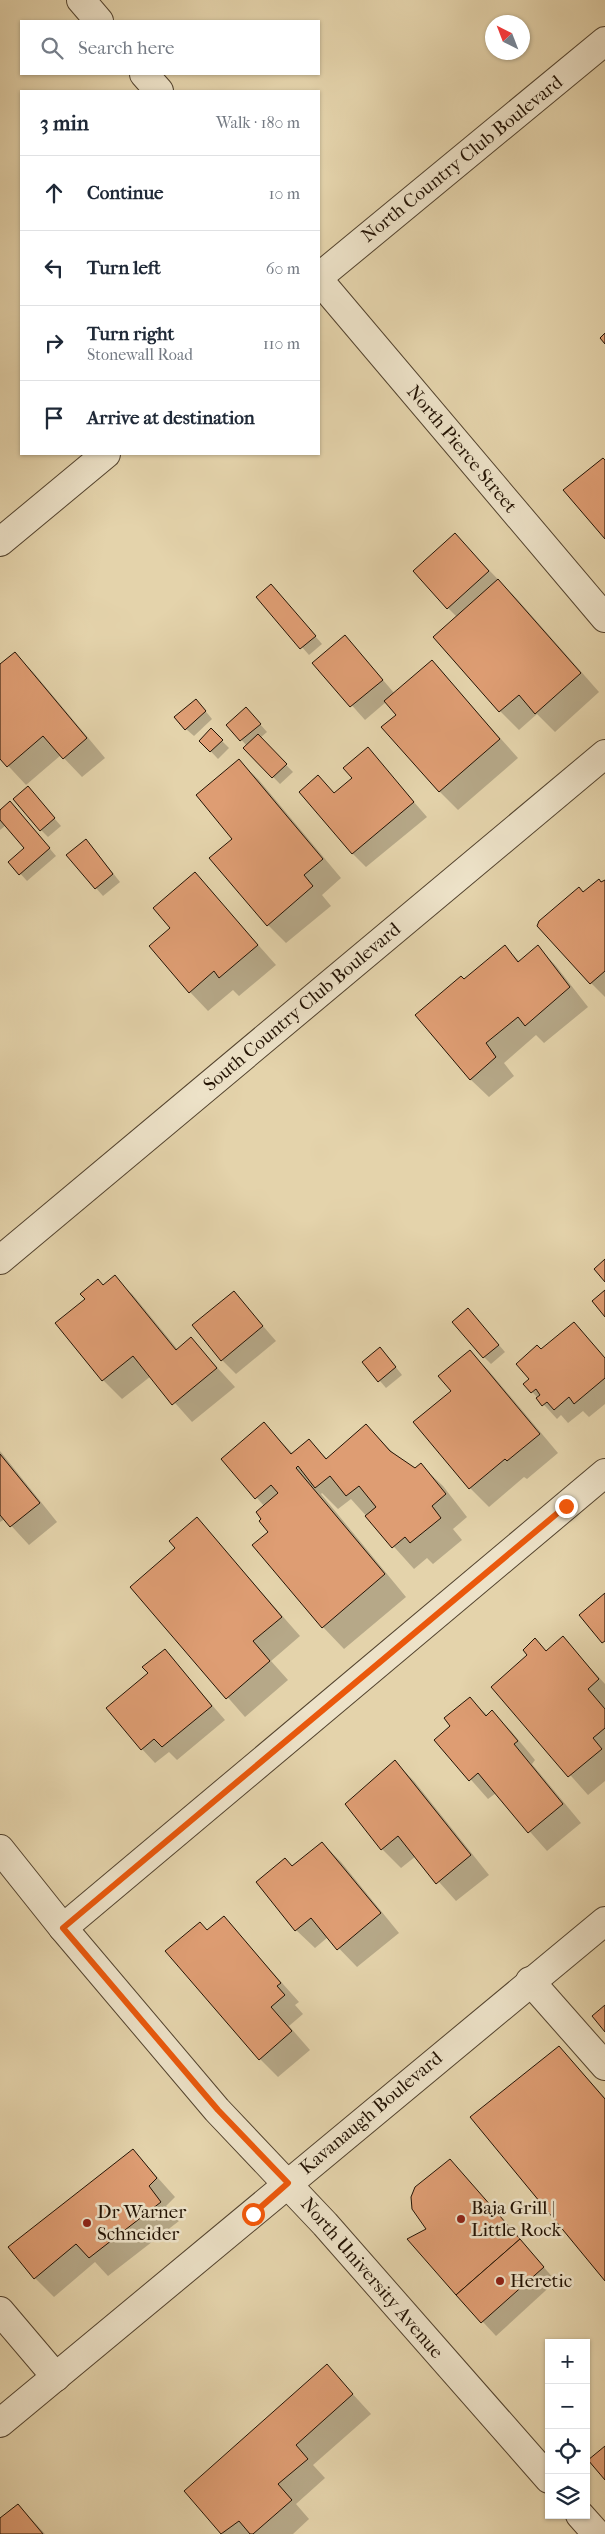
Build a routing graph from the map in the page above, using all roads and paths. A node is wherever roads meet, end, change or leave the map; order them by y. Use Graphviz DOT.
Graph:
graph roads {
  1 [pos="81,0"];
  2 [pos="98,20"];
  3 [pos="605,41"];
  4 [pos="145,75"];
  5 [pos="158,90"];
  6 [pos="320,278"];
  7 [pos="320,280"];
  8 [pos="105,455"];
  9 [pos="0,542"];
  10 [pos="605,618"];
  11 [pos="605,754"];
  12 [pos="0,1260"];
  13 [pos="605,1473"];
  14 [pos="0,1850"];
  15 [pos="605,1920"];
  16 [pos="63,1928"];
  17 [pos="530,1981"];
  18 [pos="605,2066"];
  19 [pos="288,2183"];
  20 [pos="0,2311"];
  21 [pos="56,2377"];
  22 [pos="0,2423"];
  23 [pos="545,2474"];
  24 [pos="584,2519"];
  25 [pos="597,2534"];
  1 -- 2 [label="street"];
  3 -- 6 [label="street, North Country Club Boulevard"];
  4 -- 5 [label="street"];
  7 -- 10 [label="street, North Pierce Street"];
  8 -- 9 [label="street"];
  11 -- 12 [label="street, South Country Club Boulevard"];
  13 -- 16 [label="street"];
  14 -- 16 [label="street, North University Avenue"];
  15 -- 17 [label="street, Kavanaugh Boulevard"];
  16 -- 19 [label="street, North University Avenue"];
  17 -- 18 [label="street"];
  17 -- 19 [label="street, Kavanaugh Boulevard"];
  19 -- 21 [label="street, Kavanaugh Boulevard"];
  19 -- 23 [label="street, North University Avenue"];
  20 -- 21 [label="street"];
  21 -- 22 [label="street, Kavanaugh Boulevard"];
  24 -- 25 [label="street"];
}
